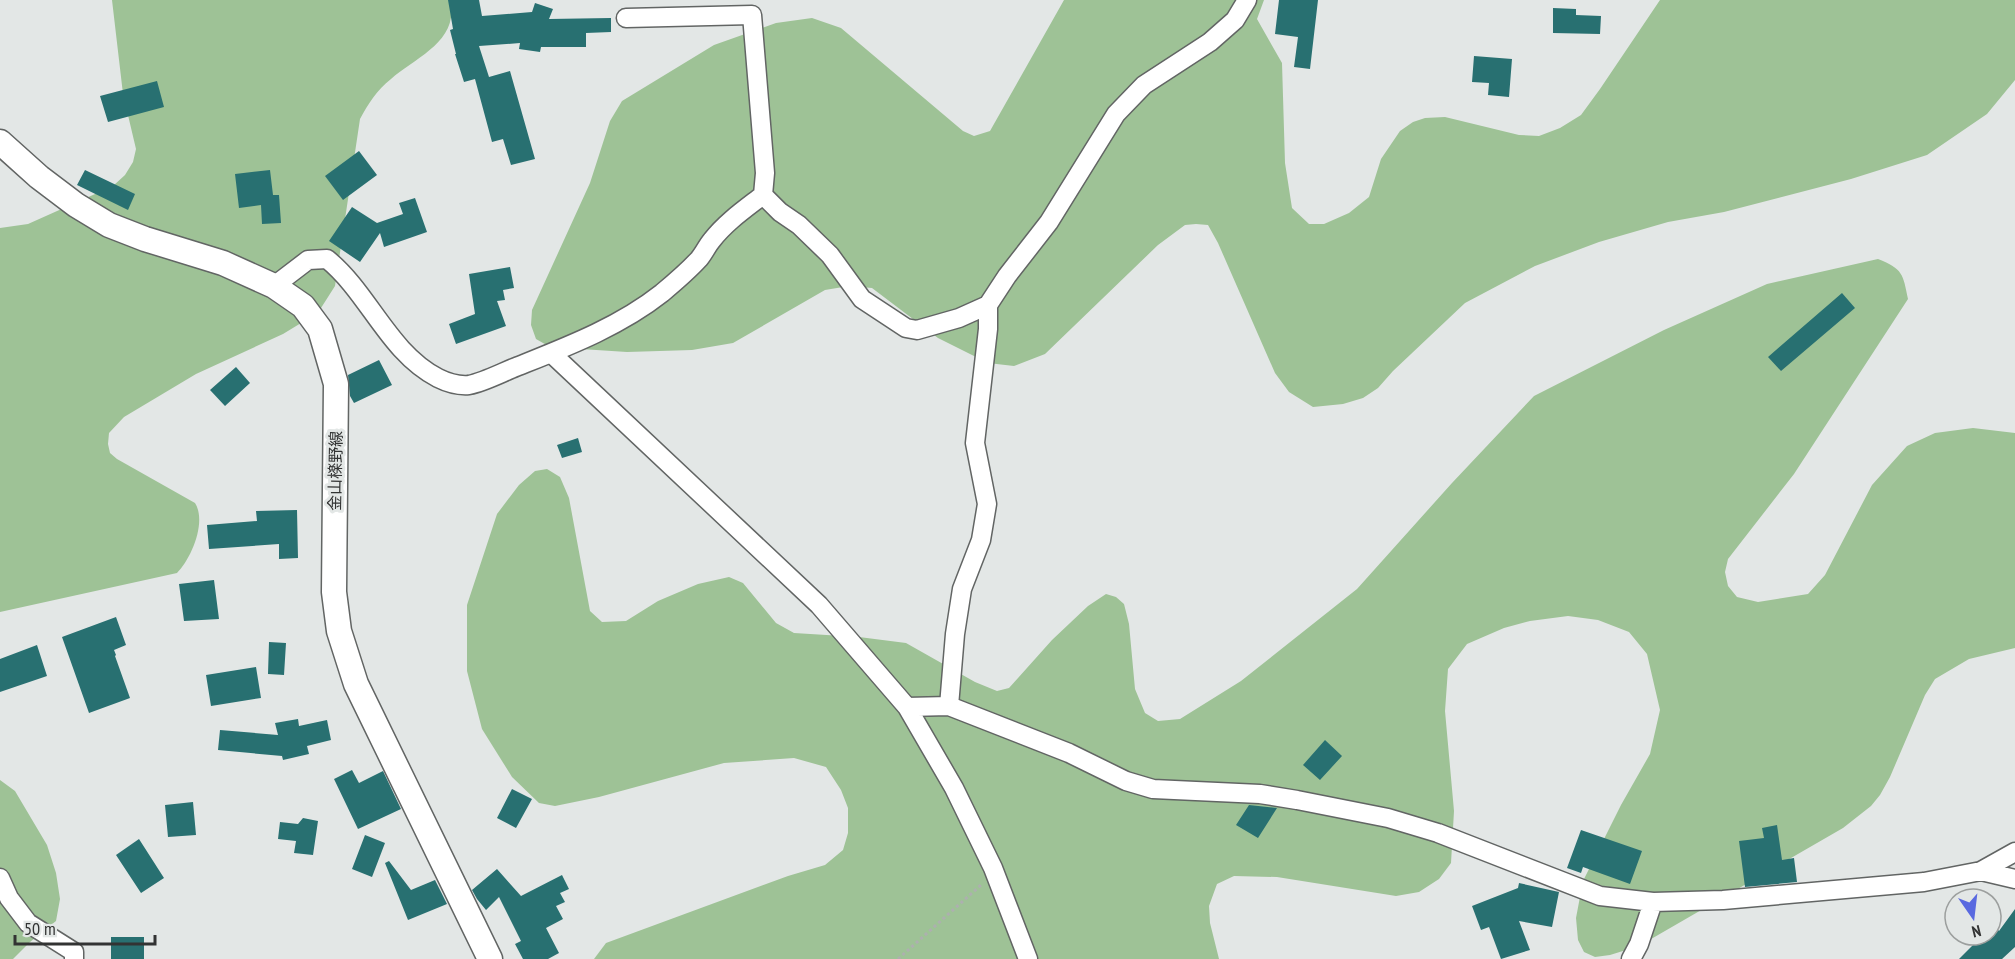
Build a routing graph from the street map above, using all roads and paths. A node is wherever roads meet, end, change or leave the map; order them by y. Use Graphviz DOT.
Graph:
graph roads {
  1 [pos="1247,0"];
  2 [pos="626,18"];
  3 [pos="0,142"];
  4 [pos="763,195"];
  5 [pos="274,286"];
  6 [pos="988,306"];
  7 [pos="551,353"];
  8 [pos="949,706"];
  9 [pos="907,707"];
  10 [pos="2015,852"];
  11 [pos="1981,871"];
  12 [pos="995,872"];
  13 [pos="0,878"];
  14 [pos="2015,879"];
  15 [pos="1653,902"];
  16 [pos="74,959"];
  17 [pos="490,959"];
  18 [pos="898,959"];
  19 [pos="1029,959"];
  20 [pos="1631,959"];
  1 -- 6 [label="street"];
  2 -- 4 [label="street"];
  3 -- 5 [label="main road, 金山檪野線"];
  4 -- 6 [label="street"];
  4 -- 7 [label="street"];
  5 -- 7 [label="street"];
  5 -- 17 [label="main road, 金山檪野線"];
  6 -- 8 [label="street"];
  7 -- 9 [label="street"];
  8 -- 9 [label="street"];
  8 -- 15 [label="street"];
  9 -- 12 [label="street"];
  10 -- 11 [label="street"];
  11 -- 14 [label="street"];
  11 -- 15 [label="street"];
  12 -- 18 [label="path"];
  12 -- 19 [label="street"];
  13 -- 16 [label="street"];
  15 -- 20 [label="street"];
}
